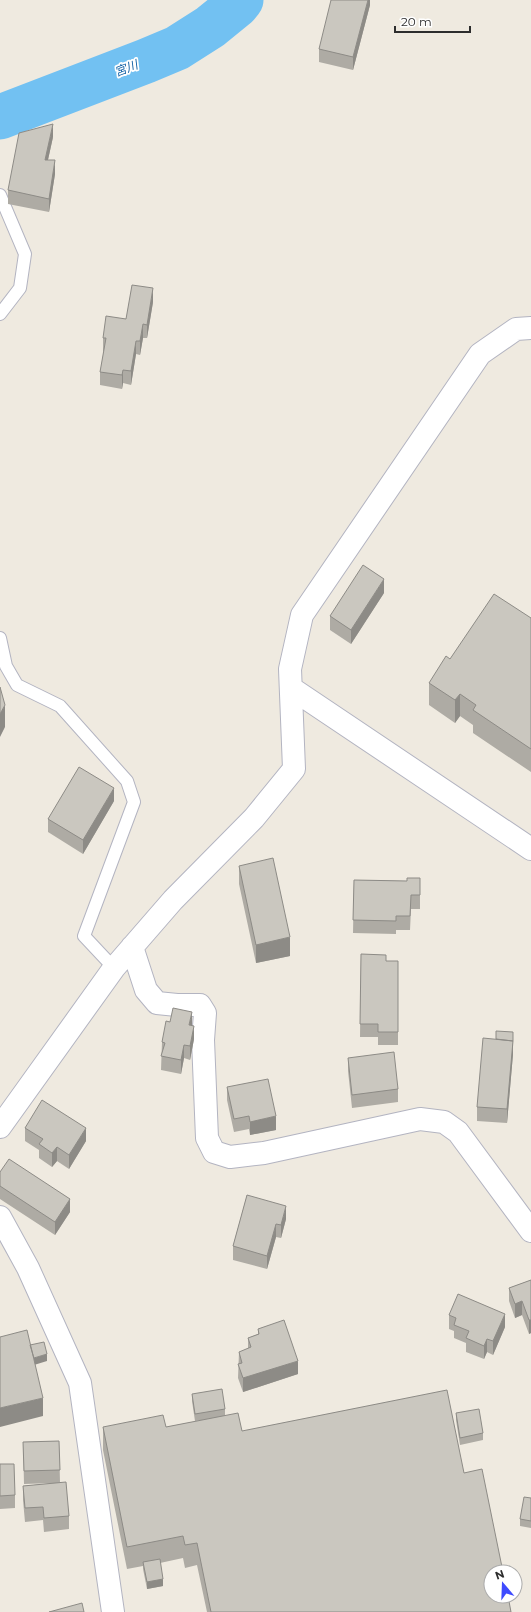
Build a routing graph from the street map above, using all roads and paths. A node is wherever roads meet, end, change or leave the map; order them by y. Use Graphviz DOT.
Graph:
graph roads {
  1 [pos="0,195"];
  2 [pos="0,314"];
  3 [pos="531,328"];
  4 [pos="0,638"];
  5 [pos="290,688"];
  6 [pos="531,849"];
  7 [pos="132,947"];
  8 [pos="114,968"];
  9 [pos="0,1127"];
  10 [pos="0,1217"];
  11 [pos="531,1231"];
  12 [pos="113,1612"];
  1 -- 2 [label="lane"];
  3 -- 5 [label="street"];
  4 -- 8 [label="lane"];
  5 -- 6 [label="street"];
  5 -- 7 [label="street"];
  7 -- 8 [label="street"];
  7 -- 11 [label="street"];
  8 -- 9 [label="street"];
  10 -- 12 [label="street"];
}
